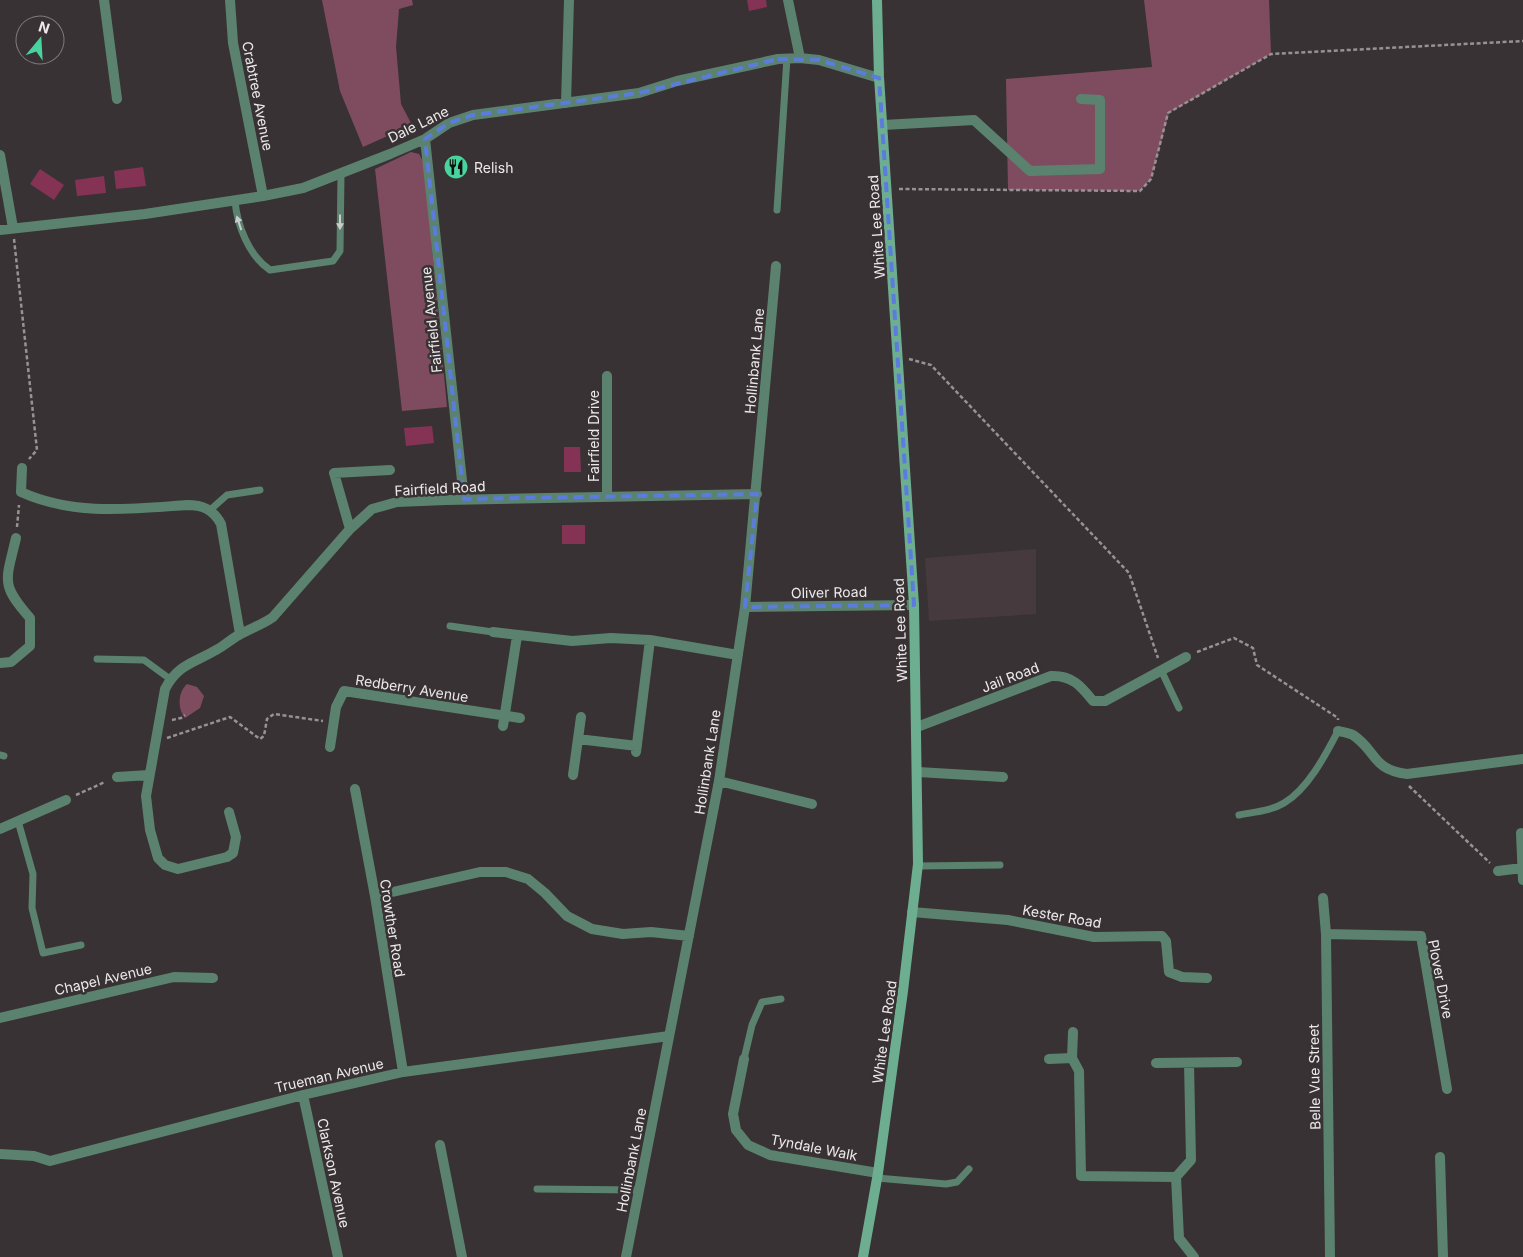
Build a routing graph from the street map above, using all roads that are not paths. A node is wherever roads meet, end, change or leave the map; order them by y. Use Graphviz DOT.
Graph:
graph roads {
  1 [pos="104,0"];
  2 [pos="230,0"];
  3 [pos="569,0"];
  4 [pos="788,0"];
  5 [pos="877,0"];
  6 [pos="787,58"];
  7 [pos="800,58"];
  8 [pos="879,78"];
  9 [pos="117,99"];
  10 [pos="1081,99"];
  11 [pos="566,103"];
  12 [pos="883,125"];
  13 [pos="425,138"];
  14 [pos="0,155"];
  15 [pos="341,174"];
  16 [pos="264,196"];
  17 [pos="235,200"];
  18 [pos="777,210"];
  19 [pos="13,228"];
  20 [pos="0,230"];
  21 [pos="776,266"];
  22 [pos="607,376"];
  23 [pos="22,468"];
  24 [pos="390,470"];
  25 [pos="260,490"];
  26 [pos="757,494"];
  27 [pos="607,497"];
  28 [pos="464,499"];
  29 [pos="210,510"];
  30 [pos="350,528"];
  31 [pos="16,538"];
  32 [pos="3,583"];
  33 [pos="914,605"];
  34 [pos="745,607"];
  35 [pos="450,626"];
  36 [pos="493,632"];
  37 [pos="240,634"];
  38 [pos="517,636"];
  39 [pos="650,640"];
  40 [pos="738,656"];
  41 [pos="1186,657"];
  42 [pos="97,659"];
  43 [pos="0,663"];
  44 [pos="1161,668"];
  45 [pos="170,679"];
  46 [pos="1178,708"];
  47 [pos="581,717"];
  48 [pos="520,718"];
  49 [pos="504,721"];
  50 [pos="917,727"];
  51 [pos="1338,731"];
  52 [pos="578,739"];
  53 [pos="330,747"];
  54 [pos="1523,759"];
  55 [pos="918,772"];
  56 [pos="149,775"];
  57 [pos="573,775"];
  58 [pos="117,777"];
  59 [pos="1003,777"];
  60 [pos="719,782"];
  61 [pos="355,789"];
  62 [pos="66,800"];
  63 [pos="812,804"];
  64 [pos="229,812"];
  65 [pos="1239,815"];
  66 [pos="18,821"];
  67 [pos="0,829"];
  68 [pos="1521,833"];
  69 [pos="1000,865"];
  70 [pos="918,866"];
  71 [pos="1522,868"];
  72 [pos="1498,871"];
  73 [pos="1523,880"];
  74 [pos="375,896"];
  75 [pos="1323,898"];
  76 [pos="912,912"];
  77 [pos="1326,934"];
  78 [pos="689,936"];
  79 [pos="81,945"];
  80 [pos="213,978"];
  81 [pos="1207,978"];
  82 [pos="781,999"];
  83 [pos="0,1018"];
  84 [pos="1073,1032"];
  85 [pos="669,1036"];
  86 [pos="1072,1058"];
  87 [pos="744,1059"];
  88 [pos="1049,1059"];
  89 [pos="1237,1062"];
  90 [pos="1189,1063"];
  91 [pos="1156,1064"];
  92 [pos="403,1072"];
  93 [pos="1447,1089"];
  94 [pos="303,1095"];
  95 [pos="440,1145"];
  96 [pos="0,1154"];
  97 [pos="1440,1157"];
  98 [pos="969,1169"];
  99 [pos="877,1176"];
  100 [pos="1176,1176"];
  101 [pos="538,1189"];
  102 [pos="639,1190"];
  103 [pos="338,1257"];
  104 [pos="462,1257"];
  105 [pos="626,1257"];
  106 [pos="863,1257"];
  107 [pos="1194,1257"];
  108 [pos="1330,1257"];
  109 [pos="1443,1257"];
  1 -- 9 [label="street"];
  2 -- 16 [label="street, Crabtree Avenue"];
  3 -- 11 [label="street"];
  4 -- 7 [label="street"];
  5 -- 8 [label="main road, White Lee Road"];
  6 -- 7 [label="street, Dale Lane"];
  6 -- 11 [label="street, Dale Lane"];
  6 -- 18 [label="lane"];
  7 -- 8 [label="street, Dale Lane"];
  8 -- 12 [label="main road, White Lee Road"];
  10 -- 12 [label="street"];
  11 -- 13 [label="street, Dale Lane"];
  12 -- 33 [label="main road, White Lee Road"];
  13 -- 15 [label="street, Dale Lane"];
  13 -- 28 [label="street, Fairfield Avenue"];
  14 -- 19 [label="street"];
  15 -- 16 [label="street, Dale Lane"];
  15 -- 17 [label="lane, one-way"];
  16 -- 17 [label="street, Dale Lane"];
  17 -- 19 [label="street, Dale Lane"];
  19 -- 20 [label="street, Dale Lane"];
  21 -- 26 [label="street, Hollinbank Lane"];
  22 -- 27 [label="street, Fairfield Drive"];
  23 -- 29 [label="street"];
  24 -- 30 [label="street"];
  25 -- 29 [label="lane"];
  26 -- 27 [label="street, Fairfield Road"];
  26 -- 34 [label="street, Hollinbank Lane"];
  27 -- 28 [label="street, Fairfield Road"];
  28 -- 30 [label="street, Fairfield Road"];
  29 -- 37 [label="street"];
  30 -- 37 [label="street, Fairfield Road"];
  31 -- 32 [label="street"];
  32 -- 43 [label="street"];
  33 -- 34 [label="street, Oliver Road"];
  33 -- 50 [label="main road, White Lee Road"];
  34 -- 40 [label="street, Hollinbank Lane"];
  35 -- 36 [label="lane"];
  36 -- 38 [label="street"];
  37 -- 45 [label="street, Fairfield Road"];
  38 -- 39 [label="street"];
  38 -- 49 [label="street"];
  39 -- 40 [label="street"];
  39 -- 52 [label="street"];
  40 -- 60 [label="street, Hollinbank Lane"];
  41 -- 44 [label="street, Jail Road"];
  42 -- 45 [label="lane"];
  44 -- 46 [label="lane"];
  44 -- 50 [label="street, Jail Road"];
  45 -- 56 [label="street"];
  47 -- 52 [label="street"];
  48 -- 49 [label="street, Redberry Avenue"];
  49 -- 53 [label="street, Redberry Avenue"];
  50 -- 55 [label="main road, White Lee Road"];
  51 -- 54 [label="street"];
  51 -- 65 [label="lane"];
  52 -- 57 [label="street"];
  55 -- 59 [label="street"];
  55 -- 70 [label="main road, White Lee Road"];
  56 -- 58 [label="street"];
  56 -- 64 [label="street"];
  60 -- 63 [label="street"];
  60 -- 78 [label="street, Hollinbank Lane"];
  61 -- 74 [label="street, Crowther Road"];
  62 -- 66 [label="street"];
  66 -- 67 [label="street"];
  66 -- 79 [label="lane"];
  68 -- 71 [label="street"];
  69 -- 70 [label="lane"];
  70 -- 76 [label="main road, White Lee Road"];
  71 -- 72 [label="street"];
  71 -- 73 [label="street"];
  74 -- 78 [label="street"];
  74 -- 92 [label="street, Crowther Road"];
  75 -- 77 [label="street, Belle Vue Street"];
  76 -- 81 [label="street, Kester Road"];
  76 -- 99 [label="main road, White Lee Road"];
  77 -- 93 [label="street, Plover Drive"];
  77 -- 108 [label="street, Belle Vue Street"];
  78 -- 85 [label="street, Hollinbank Lane"];
  80 -- 83 [label="street, Chapel Avenue"];
  82 -- 87 [label="lane"];
  84 -- 86 [label="street"];
  85 -- 92 [label="street, Trueman Avenue"];
  85 -- 102 [label="street, Hollinbank Lane"];
  86 -- 88 [label="street"];
  86 -- 100 [label="street"];
  87 -- 99 [label="street, Tyndale Walk"];
  89 -- 90 [label="street"];
  90 -- 91 [label="street"];
  90 -- 100 [label="street"];
  92 -- 94 [label="street, Trueman Avenue"];
  94 -- 96 [label="street, Trueman Avenue"];
  94 -- 103 [label="street, Clarkson Avenue"];
  95 -- 104 [label="street"];
  97 -- 109 [label="street"];
  98 -- 99 [label="lane"];
  99 -- 106 [label="main road, White Lee Road"];
  100 -- 107 [label="street"];
  101 -- 102 [label="lane"];
  102 -- 105 [label="street, Hollinbank Lane"];
}
